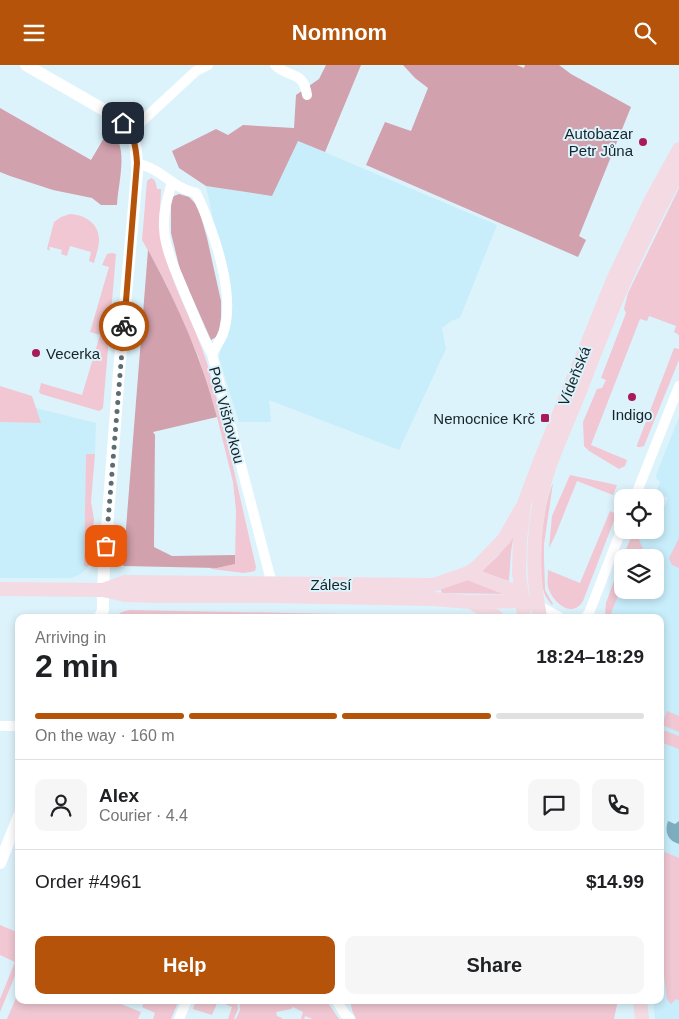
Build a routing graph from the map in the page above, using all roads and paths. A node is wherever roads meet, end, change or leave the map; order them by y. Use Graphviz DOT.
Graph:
graph roads {
  1 [pos="26,65"];
  2 [pos="208,65"];
  3 [pos="275,65"];
  4 [pos="194,68"];
  5 [pos="307,95"];
  6 [pos="141,122"];
  7 [pos="679,149"];
  8 [pos="137,163"];
  9 [pos="679,171"];
  10 [pos="172,182"];
  11 [pos="212,354"];
  12 [pos="679,386"];
  13 [pos="638,489"];
  14 [pos="524,504"];
  15 [pos="618,539"];
  16 [pos="468,573"];
  17 [pos="0,589"];
  18 [pos="103,590"];
  19 [pos="273,590"];
  20 [pos="522,601"];
  21 [pos="471,602"];
  22 [pos="539,611"];
  23 [pos="101,614"];
  24 [pos="492,614"];
  25 [pos="524,614"];
  26 [pos="588,614"];
  27 [pos="0,726"];
  28 [pos="15,726"];
  29 [pos="15,826"];
  30 [pos="0,863"];
  31 [pos="185,1004"];
  32 [pos="339,1004"];
  33 [pos="640,1004"];
  34 [pos="179,1019"];
  35 [pos="350,1019"];
  36 [pos="642,1019"];
  1 -- 8 [label="street"];
  2 -- 4 [label="street"];
  3 -- 5 [label="street"];
  4 -- 6 [label="street"];
  7 -- 14 [label="main road, Vídeňská"];
  8 -- 10 [label="street, Pod Višňovkou"];
  8 -- 18 [label="street"];
  9 -- 22 [label="main road, Vídeňská"];
  10 -- 11 [label="street"];
  10 -- 11 [label="street, Pod Višňovkou"];
  11 -- 19 [label="street, Pod Višňovkou"];
  12 -- 13 [label="street"];
  14 -- 16 [label="main road, Zálesí"];
  14 -- 20 [label="main road, Vídeňská"];
  15 -- 26 [label="street"];
  16 -- 19 [label="main road, Zálesí"];
  16 -- 20 [label="main road"];
  17 -- 18 [label="main road, Zálesí"];
  18 -- 19 [label="main road, Zálesí"];
  18 -- 23 [label="street"];
  19 -- 21 [label="main road, Zálesí"];
  20 -- 21 [label="main road, Zálesí"];
  20 -- 22 [label="main road"];
  20 -- 25 [label="main road, Vídeňská"];
  21 -- 24 [label="main road"];
  27 -- 28 [label="street"];
  29 -- 30 [label="street"];
  31 -- 34 [label="street"];
  32 -- 35 [label="street"];
  33 -- 36 [label="main road"];
}
